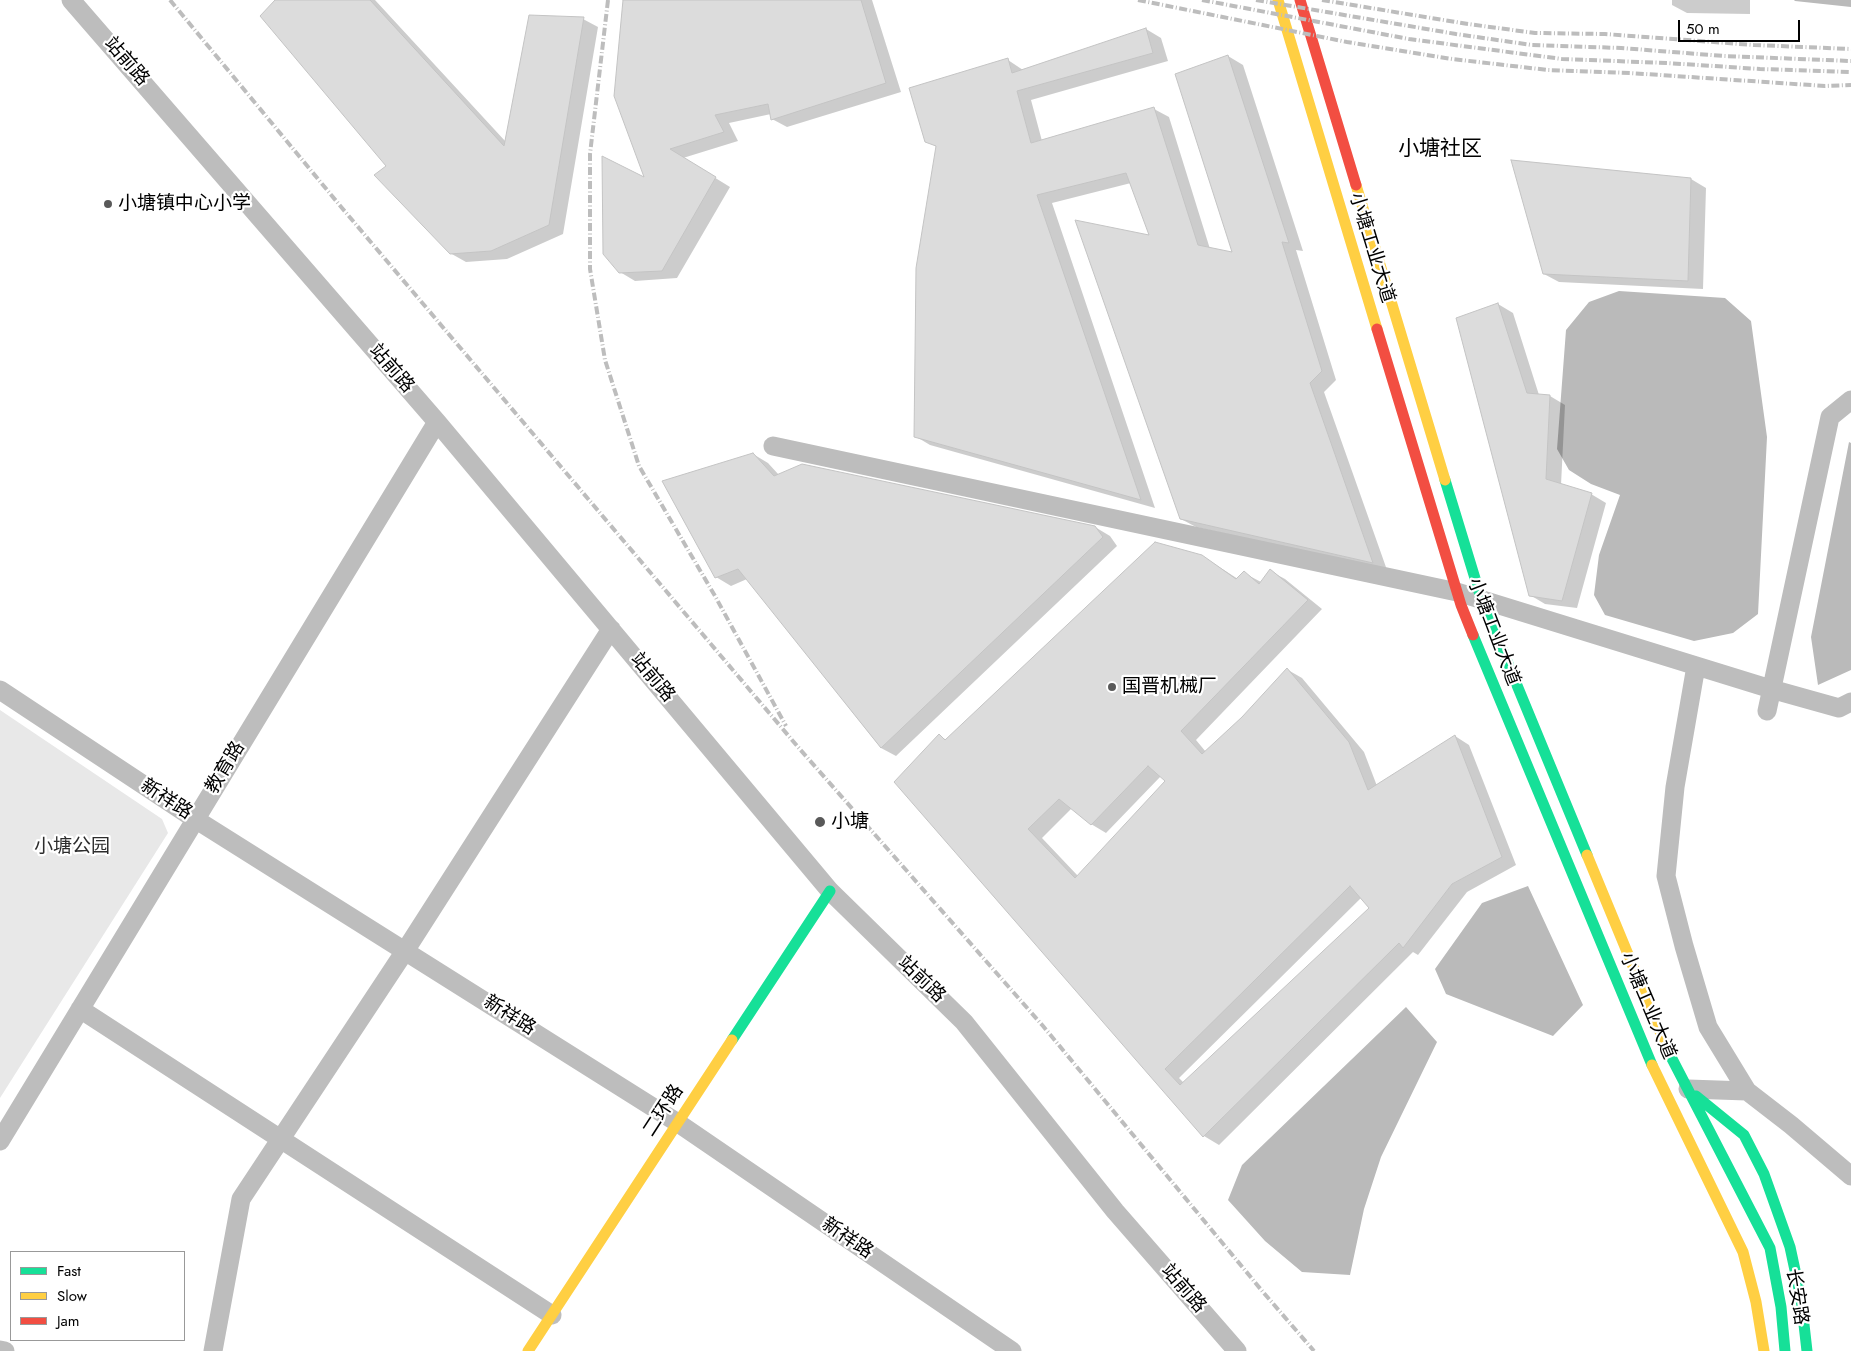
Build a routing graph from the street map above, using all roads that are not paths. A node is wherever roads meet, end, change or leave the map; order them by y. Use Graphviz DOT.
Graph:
graph roads {
  1 [pos="71,0"];
  2 [pos="1278,0"];
  3 [pos="1300,0"];
  4 [pos="1851,400"];
  5 [pos="437,422"];
  6 [pos="773,446"];
  7 [pos="1457,592"];
  8 [pos="1481,598"];
  9 [pos="611,629"];
  10 [pos="1696,666"];
  11 [pos="1772,689"];
  12 [pos="0,690"];
  13 [pos="1851,702"];
  14 [pos="1767,711"];
  15 [pos="195,819"];
  16 [pos="830,891"];
  17 [pos="405,951"];
  18 [pos="80,1009"];
  19 [pos="1688,1089"];
  20 [pos="1747,1091"];
  21 [pos="678,1123"];
  22 [pos="280,1140"];
  23 [pos="0,1141"];
  24 [pos="1851,1176"];
  25 [pos="1710,1184"];
  26 [pos="1724,1240"];
  27 [pos="1770,1248"];
  28 [pos="552,1315"];
  29 [pos="0,1350"];
  30 [pos="5,1351"];
  31 [pos="212,1351"];
  32 [pos="528,1351"];
  33 [pos="1012,1351"];
  34 [pos="1237,1351"];
  35 [pos="1764,1351"];
  36 [pos="1785,1351"];
  37 [pos="1807,1351"];
  1 -- 5 [label="street, 站前路"];
  2 -- 7 [label="main road, 小塘工业大道"];
  3 -- 8 [label="main road, 小塘工业大道"];
  4 -- 11 [label="street"];
  5 -- 9 [label="street, 站前路"];
  5 -- 15 [label="street, 教育路"];
  6 -- 7 [label="street"];
  7 -- 8 [label="street"];
  7 -- 25 [label="main road, 小塘工业大道"];
  8 -- 10 [label="street"];
  8 -- 19 [label="main road, 小塘工业大道"];
  9 -- 16 [label="street, 站前路"];
  9 -- 17 [label="street"];
  10 -- 11 [label="street"];
  10 -- 20 [label="street"];
  11 -- 13 [label="street"];
  11 -- 14 [label="street"];
  12 -- 15 [label="street, 新祥路"];
  15 -- 17 [label="street, 新祥路"];
  15 -- 18 [label="street, 教育路"];
  16 -- 21 [label="main road, 二环路"];
  16 -- 34 [label="street, 站前路"];
  17 -- 21 [label="street, 新祥路"];
  17 -- 22 [label="street"];
  18 -- 22 [label="street"];
  18 -- 23 [label="street, 教育路"];
  19 -- 20 [label="street"];
  19 -- 27 [label="main road, 小塘工业大道"];
  19 -- 37 [label="main road"];
  20 -- 24 [label="street"];
  21 -- 28 [label="main road, 二环路"];
  21 -- 33 [label="street, 新祥路"];
  22 -- 28 [label="street"];
  22 -- 31 [label="street"];
  25 -- 26 [label="main road"];
  25 -- 35 [label="main road, 小塘工业大道"];
  27 -- 36 [label="main road, 长安路"];
  28 -- 32 [label="main road, 二环路"];
  29 -- 30 [label="street"];
}
